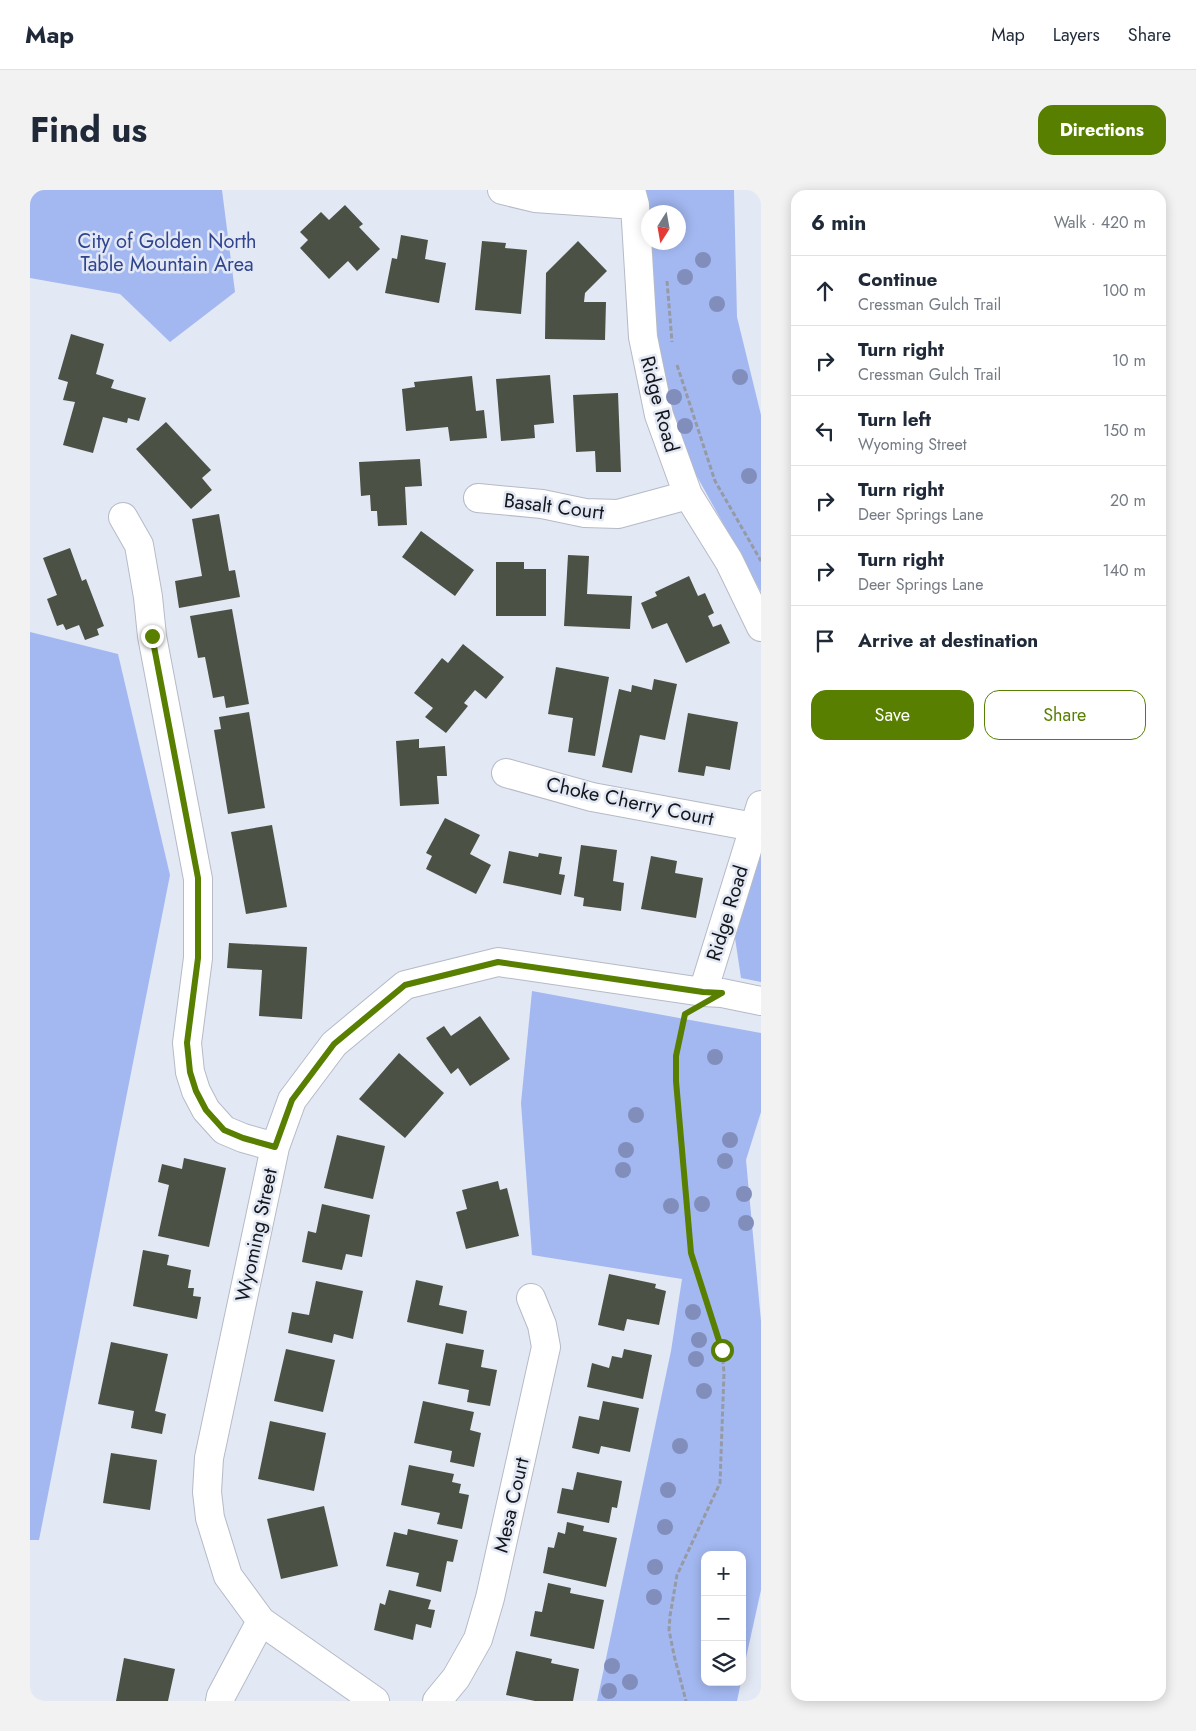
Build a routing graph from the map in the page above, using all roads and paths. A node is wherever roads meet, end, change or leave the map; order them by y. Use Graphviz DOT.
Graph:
graph roads {
  1 [pos="502,190"];
  2 [pos="633,198"];
  3 [pos="667,280"];
  4 [pos="672,344"];
  5 [pos="676,363"];
  6 [pos="688,495"];
  7 [pos="478,498"];
  8 [pos="123,517"];
  9 [pos="761,561"];
  10 [pos="761,627"];
  11 [pos="506,772"];
  12 [pos="758,816"];
  13 [pos="713,992"];
  14 [pos="761,1001"];
  15 [pos="275,1147"];
  16 [pos="531,1298"];
  17 [pos="261,1621"];
  18 [pos="220,1701"];
  19 [pos="375,1701"];
  20 [pos="437,1701"];
  21 [pos="686,1701"];
  1 -- 2 [label="street"];
  2 -- 6 [label="street, Ridge Road"];
  3 -- 4 [label="path"];
  5 -- 9 [label="path"];
  6 -- 7 [label="street, Basalt Court"];
  6 -- 10 [label="street, Ridge Road"];
  8 -- 15 [label="street"];
  11 -- 12 [label="street, Choke Cherry Court"];
  12 -- 13 [label="street, Ridge Road"];
  13 -- 14 [label="street, Wyoming Street"];
  13 -- 15 [label="street, Wyoming Street"];
  13 -- 21 [label="path"];
  15 -- 17 [label="street, Wyoming Street"];
  16 -- 20 [label="street, Mesa Court"];
  17 -- 18 [label="street"];
  17 -- 19 [label="street, Wyoming Street"];
}
